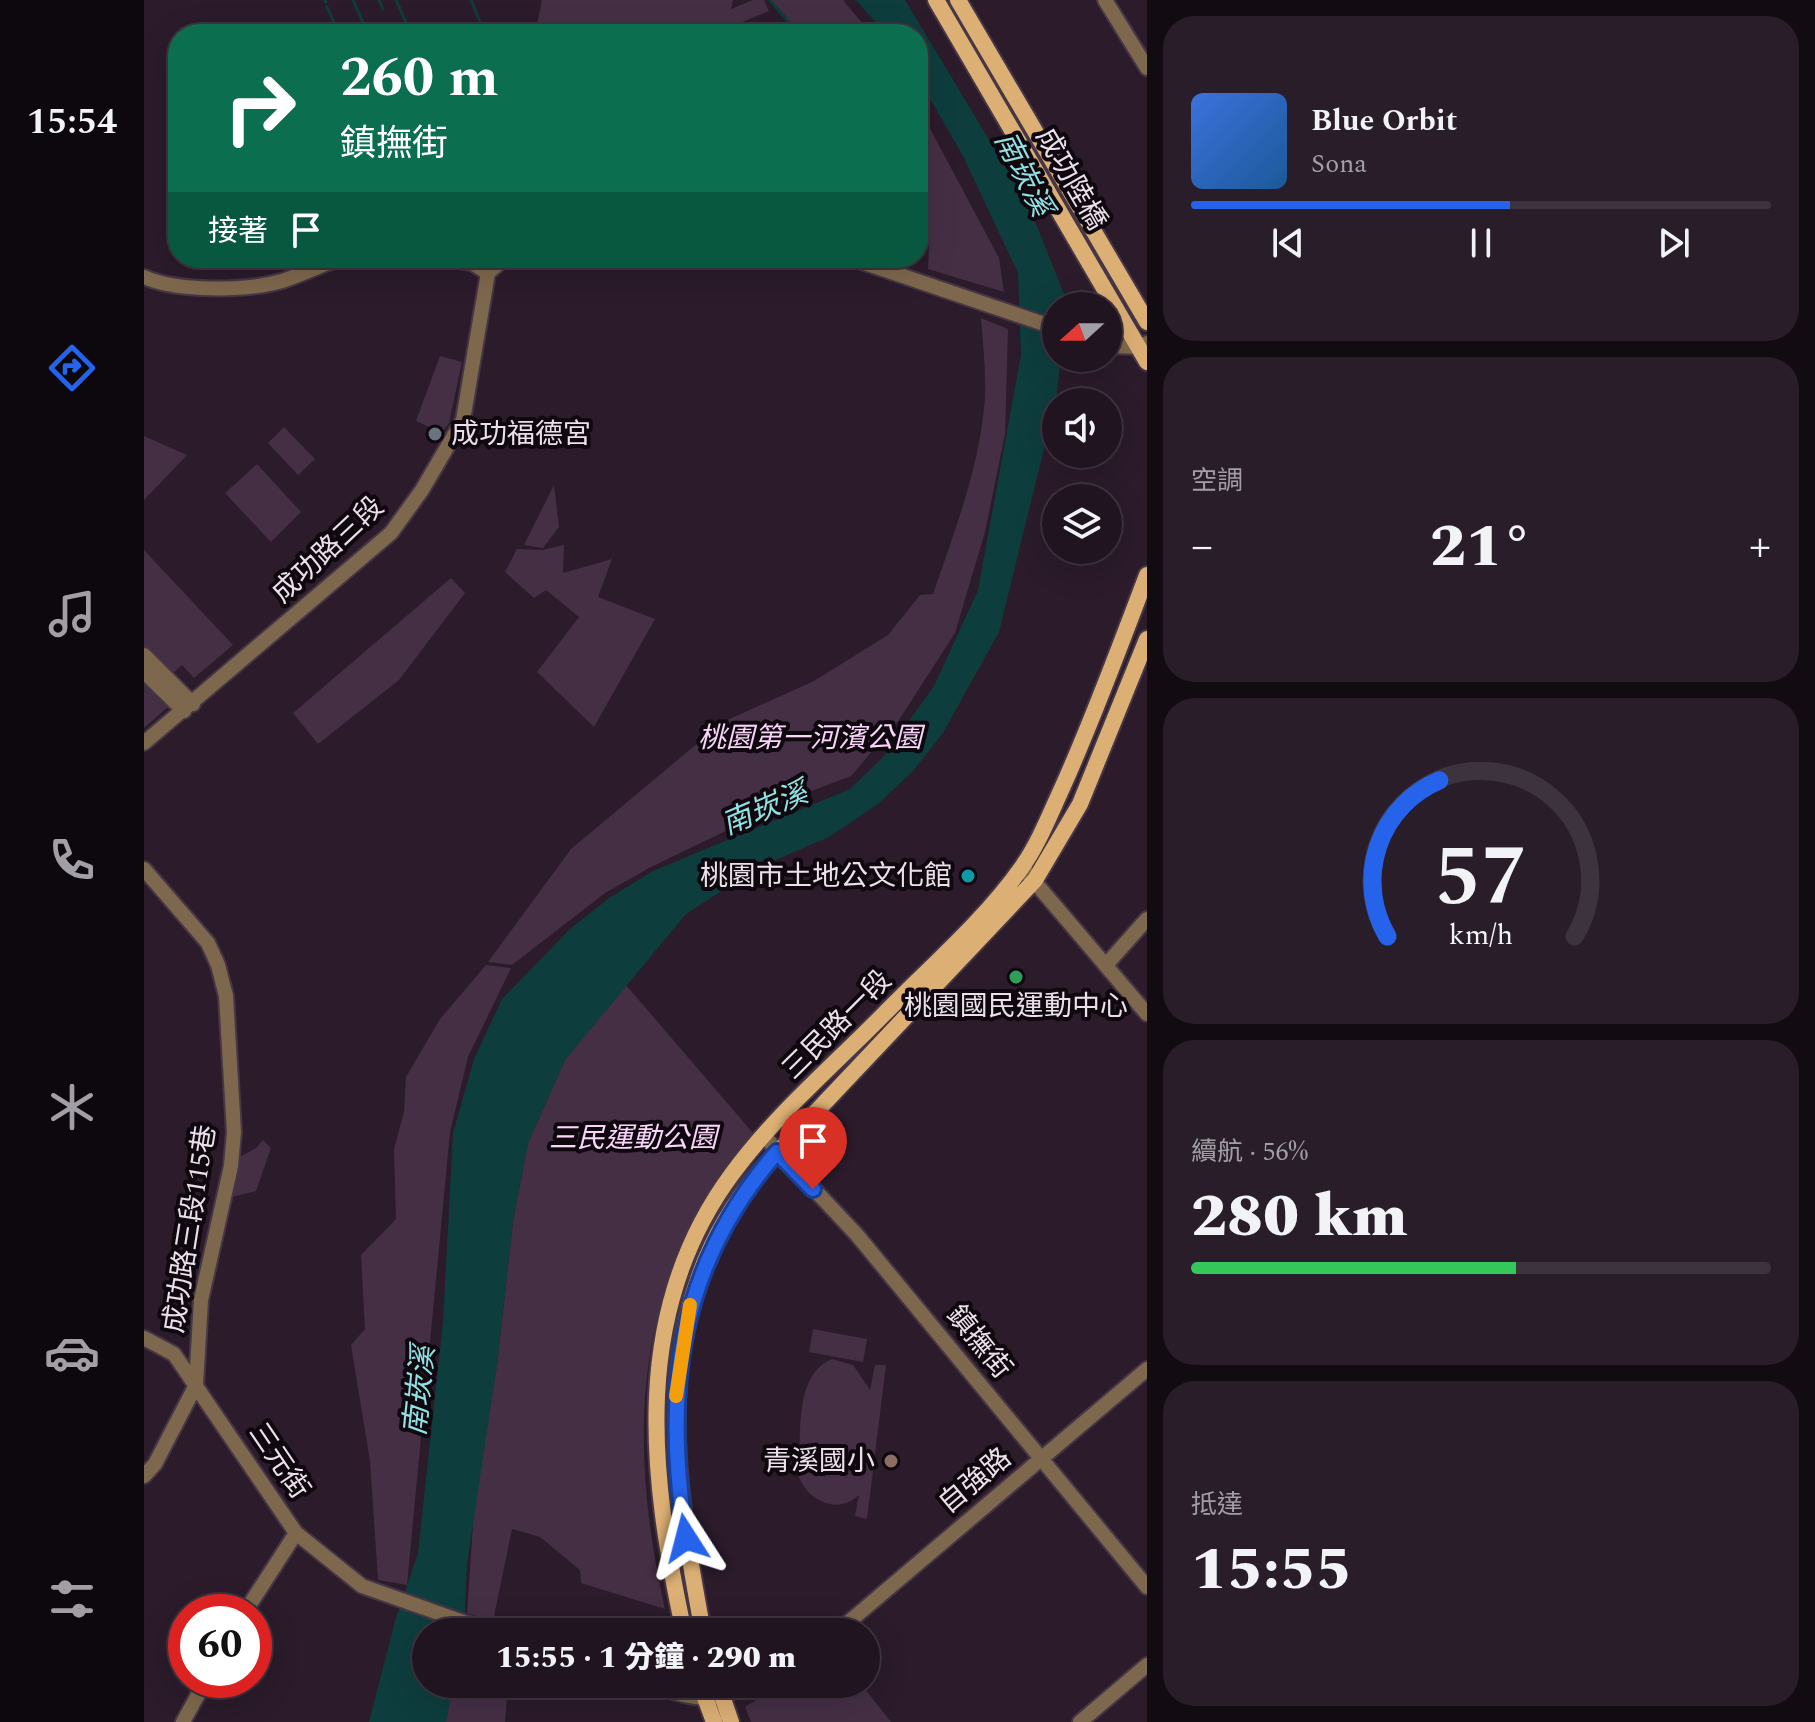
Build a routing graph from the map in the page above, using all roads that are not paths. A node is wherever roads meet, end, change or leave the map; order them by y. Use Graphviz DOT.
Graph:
graph roads {
  1 [pos="936,0"];
  2 [pos="958,0"];
  3 [pos="1105,0"];
  4 [pos="1147,68"];
  5 [pos="315,268"];
  6 [pos="480,268"];
  7 [pos="494,268"];
  8 [pos="880,268"];
  9 [pos="488,273"];
  10 [pos="144,277"];
  11 [pos="1147,322"];
  12 [pos="1042,323"];
  13 [pos="1122,348"];
  14 [pos="1144,351"];
  15 [pos="1147,575"];
  16 [pos="1120,644"];
  17 [pos="1144,646"];
  18 [pos="144,655"];
  19 [pos="144,672"];
  20 [pos="188,708"];
  21 [pos="144,743"];
  22 [pos="1022,867"];
  23 [pos="144,869"];
  24 [pos="1035,880"];
  25 [pos="1147,919"];
  26 [pos="1106,965"];
  27 [pos="1147,1014"];
  28 [pos="764,1136"];
  29 [pos="777,1152"];
  30 [pos="144,1338"];
  31 [pos="1147,1369"];
  32 [pos="196,1385"];
  33 [pos="1041,1459"];
  34 [pos="144,1476"];
  35 [pos="296,1533"];
  36 [pos="1147,1587"];
  37 [pos="257,1594"];
  38 [pos="452,1618"];
  39 [pos="681,1618"];
  40 [pos="701,1618"];
  41 [pos="854,1618"];
  42 [pos="1147,1665"];
  43 [pos="196,1698"];
  44 [pos="712,1698"];
  45 [pos="715,1698"];
  46 [pos="183,1722"];
  47 [pos="714,1722"];
  48 [pos="731,1722"];
  49 [pos="1080,1722"];
  1 -- 14 [label="main road, 成功陸橋"];
  2 -- 11 [label="main road, 成功陸橋"];
  3 -- 4 [label="street"];
  5 -- 10 [label="street"];
  6 -- 9 [label="street"];
  7 -- 9 [label="street"];
  8 -- 12 [label="street"];
  9 -- 20 [label="street, 成功路三段"];
  13 -- 14 [label="street"];
  15 -- 16 [label="main road, 三民路一段"];
  16 -- 17 [label="main road"];
  16 -- 22 [label="main road, 三民路一段"];
  17 -- 24 [label="main road, 三民路一段"];
  18 -- 20 [label="street"];
  19 -- 20 [label="street"];
  20 -- 21 [label="street, 成功路三段"];
  22 -- 24 [label="street"];
  22 -- 28 [label="main road, 三民路一段"];
  23 -- 32 [label="street, 成功路三段115巷"];
  24 -- 26 [label="street"];
  24 -- 29 [label="main road, 三民路一段"];
  25 -- 26 [label="street"];
  26 -- 27 [label="street"];
  28 -- 29 [label="street, 鎮撫街"];
  28 -- 39 [label="main road, 三民路一段"];
  29 -- 33 [label="street, 鎮撫街"];
  29 -- 40 [label="main road, 三民路一段"];
  30 -- 32 [label="street, 三元街"];
  31 -- 33 [label="street, 自強路"];
  32 -- 34 [label="street"];
  32 -- 35 [label="street, 三元街"];
  33 -- 36 [label="street, 鎮撫街"];
  33 -- 41 [label="street, 自強路"];
  35 -- 37 [label="street"];
  35 -- 38 [label="street, 三元街"];
  42 -- 49 [label="street"];
  43 -- 46 [label="street"];
  44 -- 47 [label="main road"];
  45 -- 48 [label="main road"];
}
